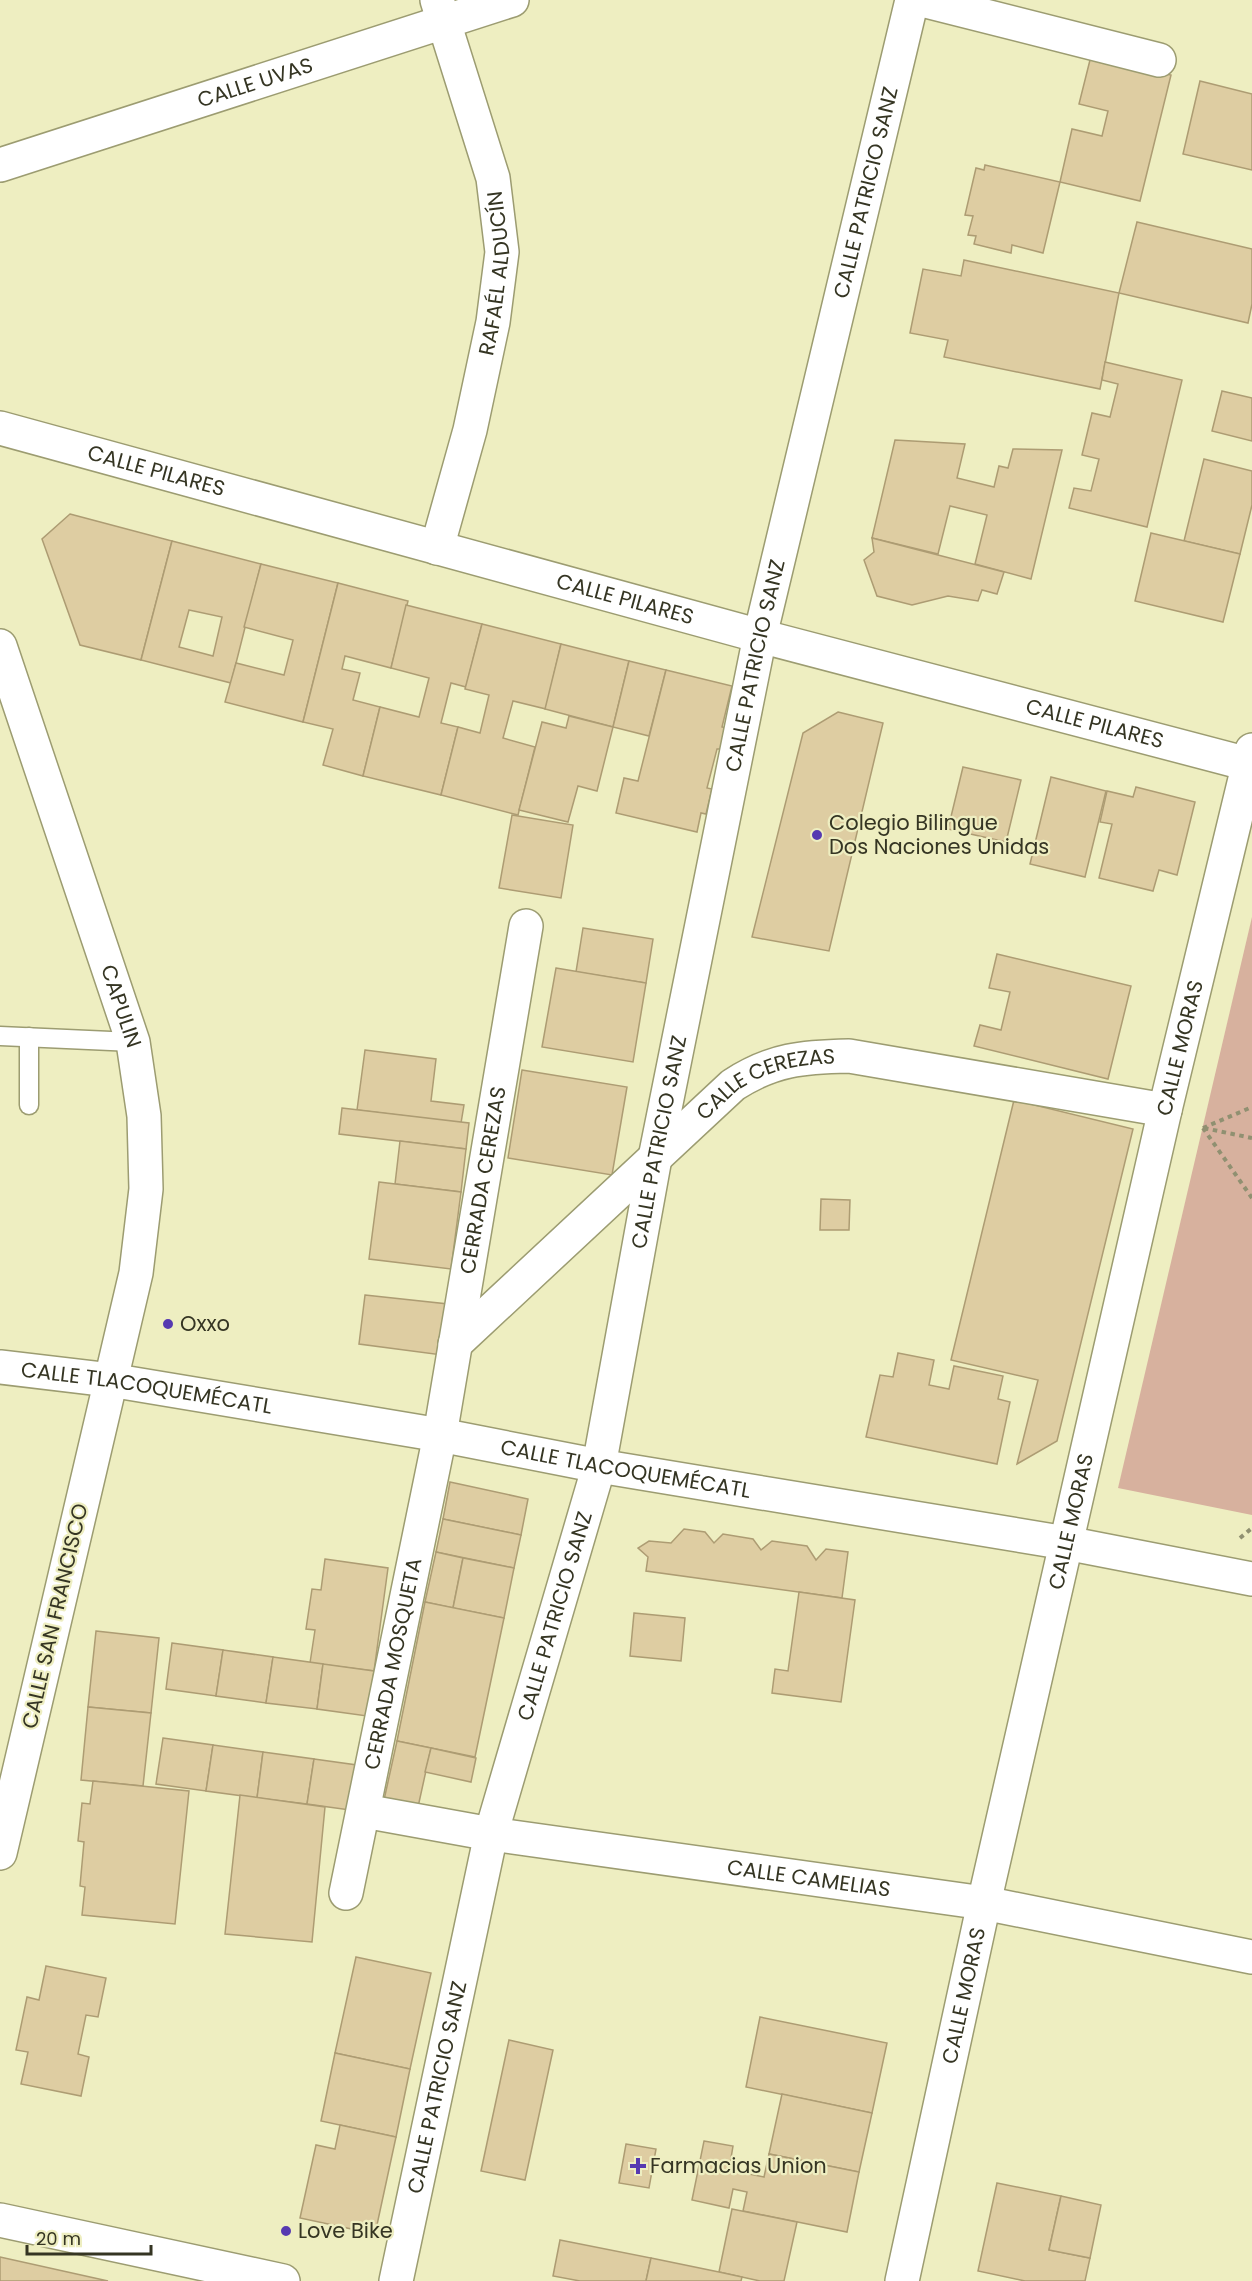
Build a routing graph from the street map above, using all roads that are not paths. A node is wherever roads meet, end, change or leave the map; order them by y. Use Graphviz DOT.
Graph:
graph roads {
  1 [pos="512,0"];
  2 [pos="912,0"];
  3 [pos="921,0"];
  4 [pos="440,11"];
  5 [pos="1159,60"];
  6 [pos="0,165"];
  7 [pos="0,428"];
  8 [pos="437,548"];
  9 [pos="760,636"];
  10 [pos="0,645"];
  11 [pos="1251,760"];
  12 [pos="526,926"];
  13 [pos="0,1036"];
  14 [pos="29,1037"];
  15 [pos="132,1042"];
  16 [pos="29,1105"];
  17 [pos="1165,1110"];
  18 [pos="655,1158"];
  19 [pos="455,1344"];
  20 [pos="0,1367"];
  21 [pos="110,1380"];
  22 [pos="440,1435"];
  23 [pos="598,1466"];
  24 [pos="1066,1543"];
  25 [pos="1252,1579"];
  26 [pos="364,1811"];
  27 [pos="491,1834"];
  28 [pos="0,1852"];
  29 [pos="346,1893"];
  30 [pos="984,1903"];
  31 [pos="1252,1957"];
  32 [pos="0,2220"];
  33 [pos="283,2281"];
  34 [pos="396,2281"];
  35 [pos="902,2281"];
  1 -- 4 [label="street, CALLE UVAS"];
  2 -- 9 [label="street, CALLE PATRICIO SANZ"];
  3 -- 5 [label="street"];
  4 -- 6 [label="street, CALLE UVAS"];
  4 -- 8 [label="street, RAFAÉL ALDUCÍN"];
  7 -- 8 [label="street, CALLE PILARES"];
  8 -- 9 [label="street, CALLE PILARES"];
  9 -- 11 [label="street, CALLE PILARES"];
  9 -- 18 [label="street, CALLE PATRICIO SANZ"];
  10 -- 15 [label="street, CAPULIN"];
  11 -- 17 [label="street, CALLE MORAS"];
  12 -- 19 [label="street, CERRADA CEREZAS"];
  13 -- 14 [label="lane"];
  14 -- 15 [label="lane"];
  14 -- 16 [label="lane"];
  15 -- 21 [label="street, CAPULIN"];
  17 -- 18 [label="street, CALLE CEREZAS"];
  17 -- 24 [label="street, CALLE MORAS"];
  18 -- 19 [label="street, CALLE CEREZAS"];
  18 -- 23 [label="street, CALLE PATRICIO SANZ"];
  19 -- 22 [label="street, CERRADA CEREZAS"];
  20 -- 21 [label="street, CALLE TLACOQUEMÉCATL"];
  21 -- 22 [label="street, CALLE TLACOQUEMÉCATL"];
  21 -- 28 [label="street, CALLE SAN FRANCISCO"];
  22 -- 23 [label="street, CALLE TLACOQUEMÉCATL"];
  22 -- 26 [label="street, CERRADA MOSQUETA"];
  23 -- 24 [label="street, CALLE TLACOQUEMÉCATL"];
  23 -- 27 [label="street, CALLE PATRICIO SANZ"];
  24 -- 25 [label="street, CALLE TLACOQUEMÉCATL"];
  24 -- 30 [label="street, CALLE MORAS"];
  26 -- 27 [label="street, CALLE CAMELIAS"];
  26 -- 29 [label="street, CERRADA MOSQUETA"];
  27 -- 30 [label="street, CALLE CAMELIAS"];
  27 -- 34 [label="street, CALLE PATRICIO SANZ"];
  30 -- 31 [label="street, CALLE CAMELIAS"];
  30 -- 35 [label="street, CALLE MORAS"];
  32 -- 33 [label="street"];
}
